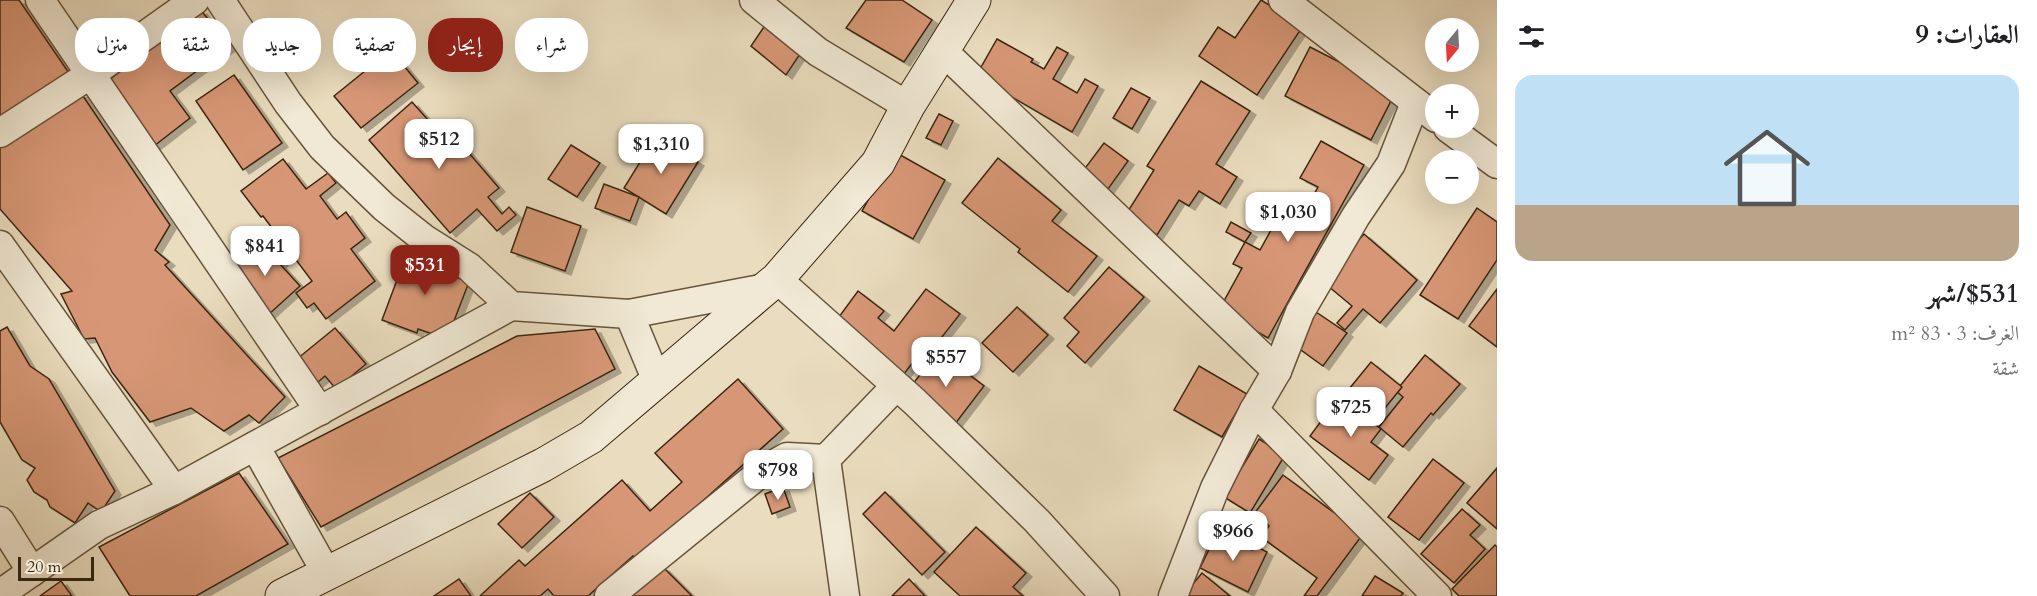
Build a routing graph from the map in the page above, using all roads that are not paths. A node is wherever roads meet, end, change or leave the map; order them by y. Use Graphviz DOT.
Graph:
graph roads {
  1 [pos="39,0"];
  2 [pos="195,0"];
  3 [pos="220,0"];
  4 [pos="754,0"];
  5 [pos="974,0"];
  6 [pos="1283,0"];
  7 [pos="943,51"];
  8 [pos="91,74"];
  9 [pos="908,106"];
  10 [pos="1425,111"];
  11 [pos="0,133"];
  12 [pos="1468,138"];
  13 [pos="1492,150"];
  14 [pos="0,244"];
  15 [pos="772,284"];
  16 [pos="511,306"];
  17 [pos="628,314"];
  18 [pos="1277,371"];
  19 [pos="657,381"];
  20 [pos="896,386"];
  21 [pos="1254,410"];
  22 [pos="320,411"];
  23 [pos="255,446"];
  24 [pos="826,459"];
  25 [pos="174,490"];
  26 [pos="0,521"];
  27 [pos="32,572"];
  28 [pos="327,574"];
  29 [pos="0,594"];
  30 [pos="289,595"];
  31 [pos="609,596"];
  32 [pos="845,596"];
  33 [pos="1105,596"];
  34 [pos="1173,596"];
  35 [pos="1437,596"];
  1 -- 8 [label="street"];
  2 -- 8 [label="street"];
  3 -- 16 [label="street"];
  4 -- 9 [label="street"];
  5 -- 7 [label="main road"];
  6 -- 10 [label="street"];
  7 -- 9 [label="main road"];
  7 -- 18 [label="street"];
  8 -- 11 [label="street"];
  8 -- 22 [label="street"];
  9 -- 15 [label="main road"];
  10 -- 18 [label="street"];
  12 -- 13 [label="street"];
  14 -- 25 [label="street"];
  15 -- 17 [label="street"];
  15 -- 19 [label="main road"];
  15 -- 20 [label="street"];
  16 -- 17 [label="street"];
  16 -- 22 [label="street"];
  17 -- 19 [label="street"];
  18 -- 21 [label="street"];
  19 -- 28 [label="main road"];
  20 -- 24 [label="street"];
  20 -- 33 [label="street"];
  21 -- 34 [label="street"];
  21 -- 35 [label="street"];
  22 -- 23 [label="street"];
  23 -- 25 [label="street"];
  23 -- 28 [label="street"];
  24 -- 31 [label="street"];
  24 -- 32 [label="street"];
  25 -- 27 [label="street"];
  26 -- 27 [label="street"];
  27 -- 29 [label="street"];
  28 -- 30 [label="main road"];
}
